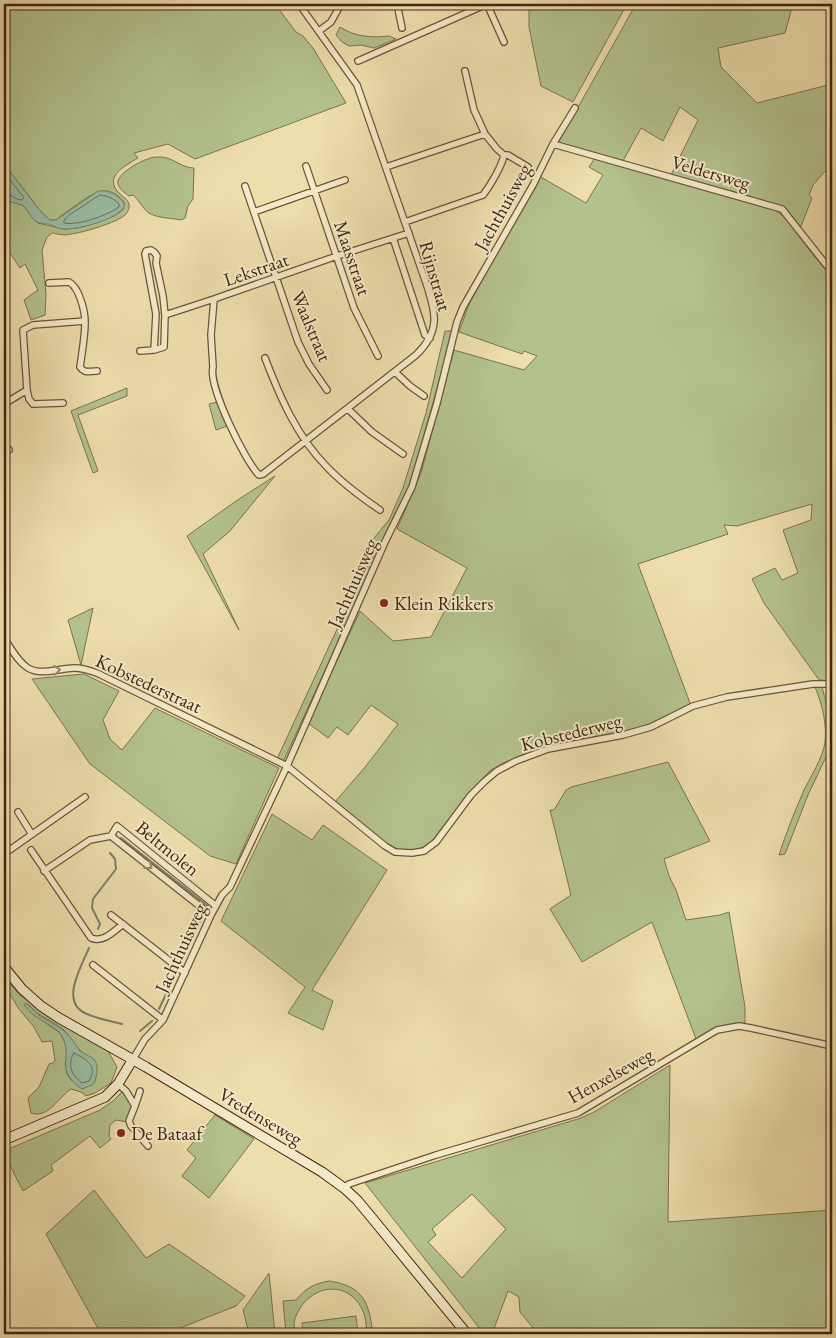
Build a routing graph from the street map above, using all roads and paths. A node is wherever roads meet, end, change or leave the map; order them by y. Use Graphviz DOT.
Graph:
graph roads {
  1 [pos="299,4"];
  2 [pos="341,4"];
  3 [pos="397,4"];
  4 [pos="487,4"];
  5 [pos="476,6"];
  6 [pos="402,28"];
  7 [pos="319,30"];
  8 [pos="504,42"];
  9 [pos="358,61"];
  10 [pos="465,71"];
  11 [pos="575,108"];
  12 [pos="485,134"];
  13 [pos="553,144"];
  14 [pos="504,155"];
  15 [pos="306,166"];
  16 [pos="386,167"];
  17 [pos="528,167"];
  18 [pos="345,180"];
  19 [pos="245,186"];
  20 [pos="314,191"];
  21 [pos="254,212"];
  22 [pos="405,222"];
  23 [pos="408,232"];
  24 [pos="392,238"];
  25 [pos="336,256"];
  26 [pos="832,272"];
  27 [pos="276,277"];
  28 [pos="49,283"];
  29 [pos="214,299"];
  30 [pos="165,315"];
  31 [pos="85,322"];
  32 [pos="430,338"];
  33 [pos="154,350"];
  34 [pos="140,351"];
  35 [pos="378,356"];
  36 [pos="265,358"];
  37 [pos="97,371"];
  38 [pos="395,372"];
  39 [pos="27,390"];
  40 [pos="327,390"];
  41 [pos="424,396"];
  42 [pos="63,403"];
  43 [pos="4,404"];
  44 [pos="348,409"];
  45 [pos="305,441"];
  46 [pos="4,443"];
  47 [pos="8,450"];
  48 [pos="403,454"];
  49 [pos="267,471"];
  50 [pos="380,510"];
  51 [pos="4,638"];
  52 [pos="832,684"];
  53 [pos="287,766"];
  54 [pos="85,797"];
  55 [pos="18,812"];
  56 [pos="32,833"];
  57 [pos="110,836"];
  58 [pos="31,850"];
  59 [pos="4,854"];
  60 [pos="44,871"];
  61 [pos="216,906"];
  62 [pos="111,915"];
  63 [pos="211,915"];
  64 [pos="123,924"];
  65 [pos="93,965"];
  66 [pos="4,966"];
  67 [pos="185,973"];
  68 [pos="163,1020"];
  69 [pos="832,1046"];
  70 [pos="133,1060"];
  71 [pos="118,1084"];
  72 [pos="140,1091"];
  73 [pos="134,1106"];
  74 [pos="4,1140"];
  75 [pos="148,1146"];
  76 [pos="344,1188"];
  77 [pos="467,1334"];
  1 -- 7 [label="street, Rijnstraat"];
  2 -- 7 [label="street"];
  3 -- 6 [label="street"];
  4 -- 5 [label="street"];
  4 -- 8 [label="street"];
  5 -- 9 [label="street"];
  7 -- 16 [label="street, Rijnstraat"];
  10 -- 12 [label="street"];
  11 -- 13 [label="street, Jachthuisweg"];
  12 -- 14 [label="street"];
  12 -- 16 [label="street"];
  13 -- 26 [label="street, Veldersweg"];
  13 -- 53 [label="street, Jachthuisweg"];
  14 -- 17 [label="street"];
  14 -- 22 [label="street"];
  15 -- 20 [label="street, Maasstraat"];
  16 -- 22 [label="street, Rijnstraat"];
  18 -- 20 [label="street"];
  19 -- 21 [label="street, Waalstraat"];
  20 -- 21 [label="street"];
  20 -- 25 [label="street, Maasstraat"];
  21 -- 27 [label="street, Waalstraat"];
  22 -- 23 [label="street, Rijnstraat"];
  23 -- 24 [label="street, Lekstraat"];
  23 -- 32 [label="street, Rijnstraat"];
  24 -- 25 [label="street, Lekstraat"];
  24 -- 32 [label="street"];
  25 -- 27 [label="street, Lekstraat"];
  25 -- 35 [label="street, Maasstraat"];
  27 -- 29 [label="street, Lekstraat"];
  27 -- 40 [label="street, Waalstraat"];
  28 -- 31 [label="street"];
  29 -- 30 [label="street"];
  29 -- 49 [label="street, Lekstraat"];
  30 -- 33 [label="street"];
  30 -- 33 [label="street"];
  31 -- 37 [label="street"];
  31 -- 39 [label="street"];
  32 -- 38 [label="street, Rijnstraat"];
  33 -- 34 [label="street"];
  36 -- 45 [label="street"];
  38 -- 41 [label="street"];
  38 -- 44 [label="street, Rijnstraat"];
  39 -- 42 [label="street"];
  39 -- 43 [label="street"];
  44 -- 45 [label="street, Rijnstraat"];
  44 -- 48 [label="street"];
  45 -- 49 [label="street, Rijnstraat"];
  45 -- 50 [label="street"];
  46 -- 47 [label="street"];
  51 -- 53 [label="street, Kobstederstraat, one-way"];
  52 -- 53 [label="street, Kobstederweg"];
  53 -- 61 [label="street, Jachthuisweg"];
  54 -- 56 [label="street"];
  55 -- 56 [label="street"];
  56 -- 59 [label="street"];
  57 -- 60 [label="street"];
  57 -- 61 [label="street, Beltmolen"];
  57 -- 63 [label="street, Beltmolen, one-way"];
  58 -- 60 [label="street"];
  60 -- 64 [label="street"];
  61 -- 63 [label="street, Jachthuisweg"];
  62 -- 64 [label="street"];
  63 -- 67 [label="street, Jachthuisweg"];
  64 -- 67 [label="street"];
  65 -- 68 [label="street"];
  66 -- 70 [label="main road, Vredenseweg"];
  67 -- 68 [label="street, Jachthuisweg"];
  68 -- 70 [label="street, Jachthuisweg"];
  69 -- 76 [label="street, Henxelseweg"];
  70 -- 71 [label="main road"];
  70 -- 76 [label="main road, Vredenseweg"];
  71 -- 73 [label="street"];
  71 -- 74 [label="main road"];
  72 -- 73 [label="street"];
  73 -- 75 [label="street"];
  76 -- 77 [label="main road, Vredenseweg"];
}
